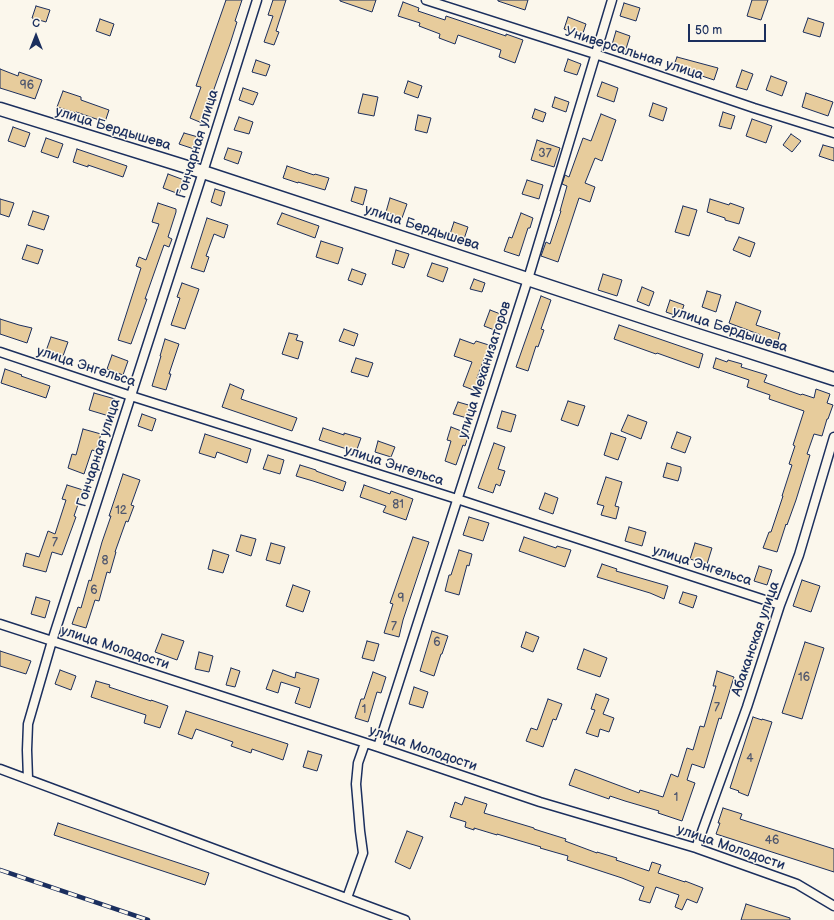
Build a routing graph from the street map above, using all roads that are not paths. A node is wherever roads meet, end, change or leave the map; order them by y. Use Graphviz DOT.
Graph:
graph roads {
  1 [pos="257,0"];
  2 [pos="426,0"];
  3 [pos="612,0"];
  4 [pos="595,54"];
  5 [pos="0,109"];
  6 [pos="834,133"];
  7 [pos="203,172"];
  8 [pos="528,279"];
  9 [pos="0,352"];
  10 [pos="834,379"];
  11 [pos="131,396"];
  12 [pos="834,437"];
  13 [pos="457,499"];
  14 [pos="780,605"];
  15 [pos="0,624"];
  16 [pos="52,641"];
  17 [pos="365,743"];
  18 [pos="378,747"];
  19 [pos="0,769"];
  20 [pos="28,779"];
  21 [pos="696,848"];
  22 [pos="347,898"];
  23 [pos="834,906"];
  24 [pos="406,920"];
  1 -- 7 [label="street, Гончарная улица"];
  2 -- 4 [label="street, Универсальная улица"];
  3 -- 4 [label="street, улица Механизаторов"];
  4 -- 6 [label="street, Универсальная улица"];
  4 -- 8 [label="street, улица Механизаторов"];
  5 -- 7 [label="street, улица Бердышева"];
  7 -- 8 [label="street, улица Бердышева"];
  7 -- 11 [label="street, Гончарная улица"];
  8 -- 10 [label="street, улица Бердышева"];
  8 -- 13 [label="street, улица Механизаторов"];
  9 -- 11 [label="street, улица Энгельса"];
  11 -- 13 [label="street, улица Энгельса"];
  11 -- 16 [label="street, Гончарная улица"];
  12 -- 14 [label="street, Абаканская улица"];
  13 -- 14 [label="street, улица Энгельса"];
  13 -- 18 [label="street, улица Механизаторов"];
  14 -- 21 [label="street, Абаканская улица"];
  15 -- 16 [label="street, улица Молодости"];
  16 -- 17 [label="street, улица Молодости"];
  16 -- 20 [label="street, Гончарная улица"];
  17 -- 18 [label="street, улица Молодости"];
  17 -- 22 [label="street"];
  18 -- 21 [label="street, улица Молодости"];
  19 -- 20 [label="street"];
  20 -- 22 [label="street"];
  21 -- 23 [label="street, улица Молодости"];
  22 -- 24 [label="street"];
}
